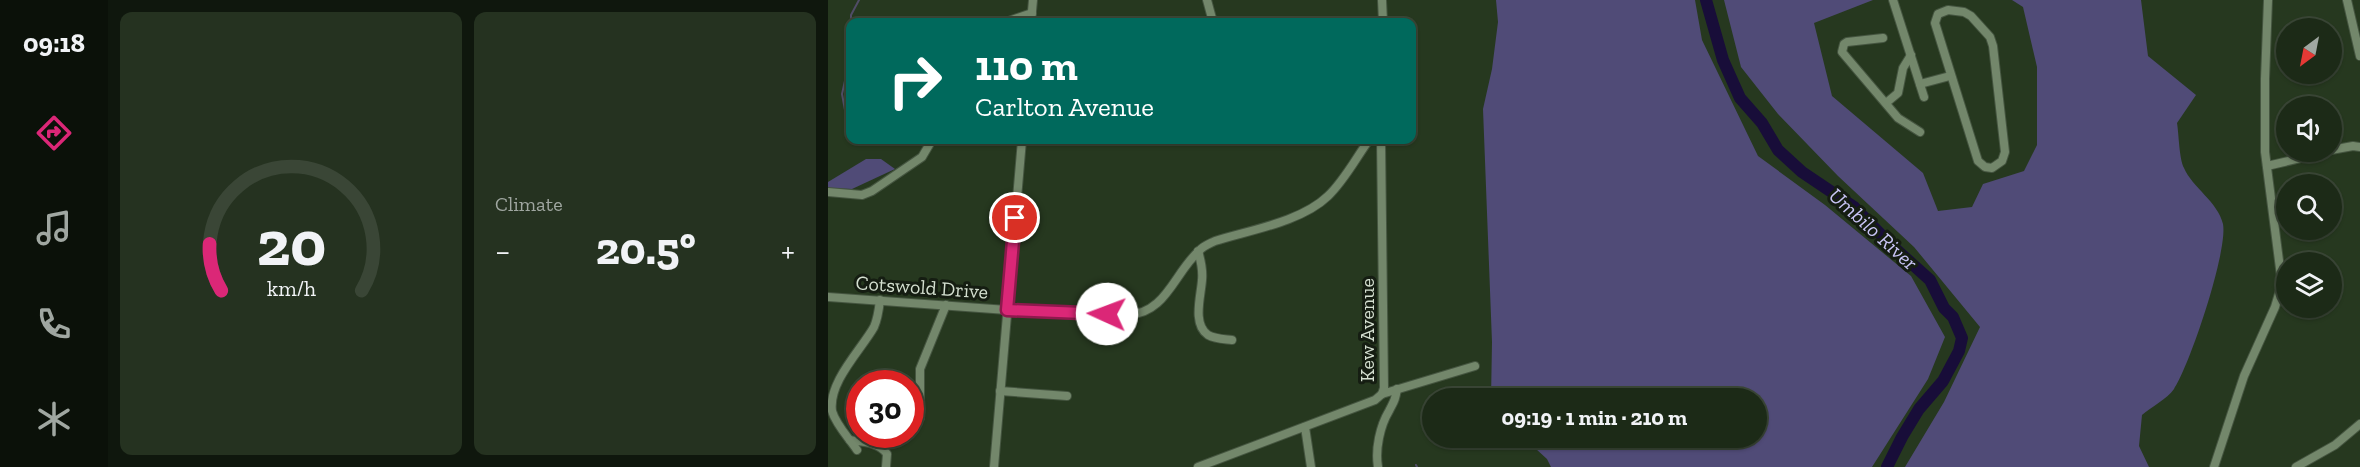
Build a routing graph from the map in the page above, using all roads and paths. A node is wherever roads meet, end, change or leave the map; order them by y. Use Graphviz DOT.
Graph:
graph roads {
  1 [pos="1033,0"];
  2 [pos="1207,0"];
  3 [pos="1382,0"];
  4 [pos="1893,0"];
  5 [pos="2268,0"];
  6 [pos="2347,0"];
  7 [pos="1032,13"];
  8 [pos="1018,18"];
  9 [pos="1031,18"];
  10 [pos="1212,18"];
  11 [pos="1383,18"];
  12 [pos="1882,38"];
  13 [pos="1911,55"];
  14 [pos="2360,56"];
  15 [pos="1950,76"];
  16 [pos="1920,84"];
  17 [pos="1924,97"];
  18 [pos="1886,103"];
  19 [pos="1920,132"];
  20 [pos="930,144"];
  21 [pos="1022,144"];
  22 [pos="1367,144"];
  23 [pos="1382,144"];
  24 [pos="2359,146"];
  25 [pos="2342,148"];
  26 [pos="2284,162"];
  27 [pos="2267,166"];
  28 [pos="828,192"];
  29 [pos="1198,251"];
  30 [pos="830,296"];
  31 [pos="880,300"];
  32 [pos="946,305"];
  33 [pos="1007,310"];
  34 [pos="1232,340"];
  35 [pos="1475,366"];
  36 [pos="920,370"];
  37 [pos="1397,389"];
  38 [pos="1000,391"];
  39 [pos="1382,394"];
  40 [pos="1067,396"];
  41 [pos="2360,424"];
  42 [pos="1305,427"];
  43 [pos="846,434"];
  44 [pos="882,448"];
  45 [pos="2300,466"];
  46 [pos="886,467"];
  47 [pos="994,467"];
  48 [pos="1198,467"];
  49 [pos="1311,467"];
  50 [pos="1378,467"];
  51 [pos="2214,467"];
  1 -- 7 [label="street"];
  2 -- 10 [label="street"];
  3 -- 11 [label="street"];
  4 -- 13 [label="street"];
  5 -- 27 [label="street"];
  6 -- 14 [label="street"];
  7 -- 8 [label="street"];
  7 -- 9 [label="street"];
  12 -- 18 [label="street"];
  13 -- 16 [label="street"];
  13 -- 18 [label="street"];
  15 -- 15 [label="street"];
  15 -- 16 [label="street"];
  16 -- 17 [label="street"];
  18 -- 19 [label="street"];
  20 -- 28 [label="street"];
  21 -- 33 [label="street"];
  22 -- 29 [label="street, Cotswold Drive"];
  23 -- 39 [label="street, Kew Avenue"];
  24 -- 25 [label="street"];
  26 -- 27 [label="street"];
  27 -- 51 [label="street"];
  29 -- 33 [label="street, Cotswold Drive"];
  29 -- 34 [label="street"];
  30 -- 31 [label="street, Cotswold Drive"];
  31 -- 32 [label="street, Cotswold Drive"];
  31 -- 43 [label="street"];
  32 -- 33 [label="street, Cotswold Drive"];
  32 -- 36 [label="street"];
  33 -- 38 [label="street"];
  35 -- 37 [label="street"];
  37 -- 39 [label="street"];
  37 -- 50 [label="street"];
  38 -- 40 [label="street"];
  38 -- 47 [label="street"];
  39 -- 42 [label="street, Kew Avenue"];
  41 -- 45 [label="street"];
  42 -- 48 [label="street, Kew Avenue"];
  42 -- 49 [label="street"];
  44 -- 46 [label="street"];
}
